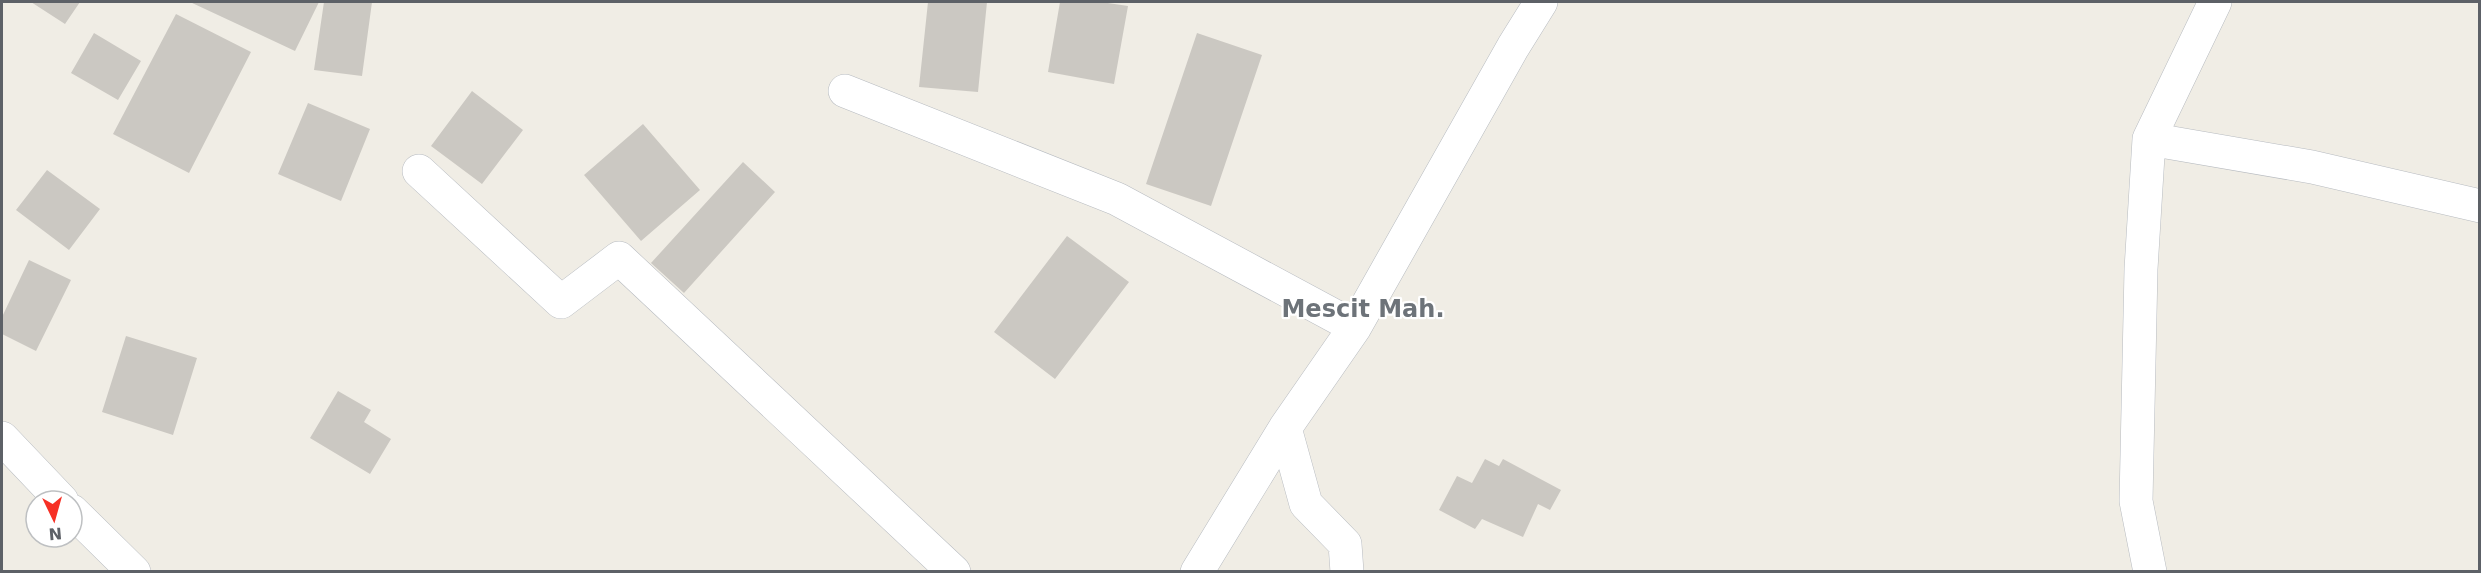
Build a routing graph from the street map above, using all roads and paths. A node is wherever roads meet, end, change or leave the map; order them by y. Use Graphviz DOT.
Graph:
graph roads {
  1 [pos="1541,2"];
  2 [pos="2215,2"];
  3 [pos="845,91"];
  4 [pos="2149,139"];
  5 [pos="419,171"];
  6 [pos="2480,206"];
  7 [pos="1355,327"];
  8 [pos="1285,428"];
  9 [pos="2,438"];
  10 [pos="51,489"];
  11 [pos="84,523"];
  12 [pos="134,572"];
  13 [pos="954,572"];
  14 [pos="1197,572"];
  15 [pos="1347,572"];
  16 [pos="2150,572"];
  1 -- 7 [label="street"];
  2 -- 4 [label="street"];
  3 -- 7 [label="street"];
  4 -- 6 [label="street"];
  4 -- 16 [label="street"];
  5 -- 13 [label="street"];
  7 -- 8 [label="street"];
  8 -- 14 [label="street"];
  8 -- 15 [label="street"];
  9 -- 10 [label="street"];
  11 -- 12 [label="street"];
}
